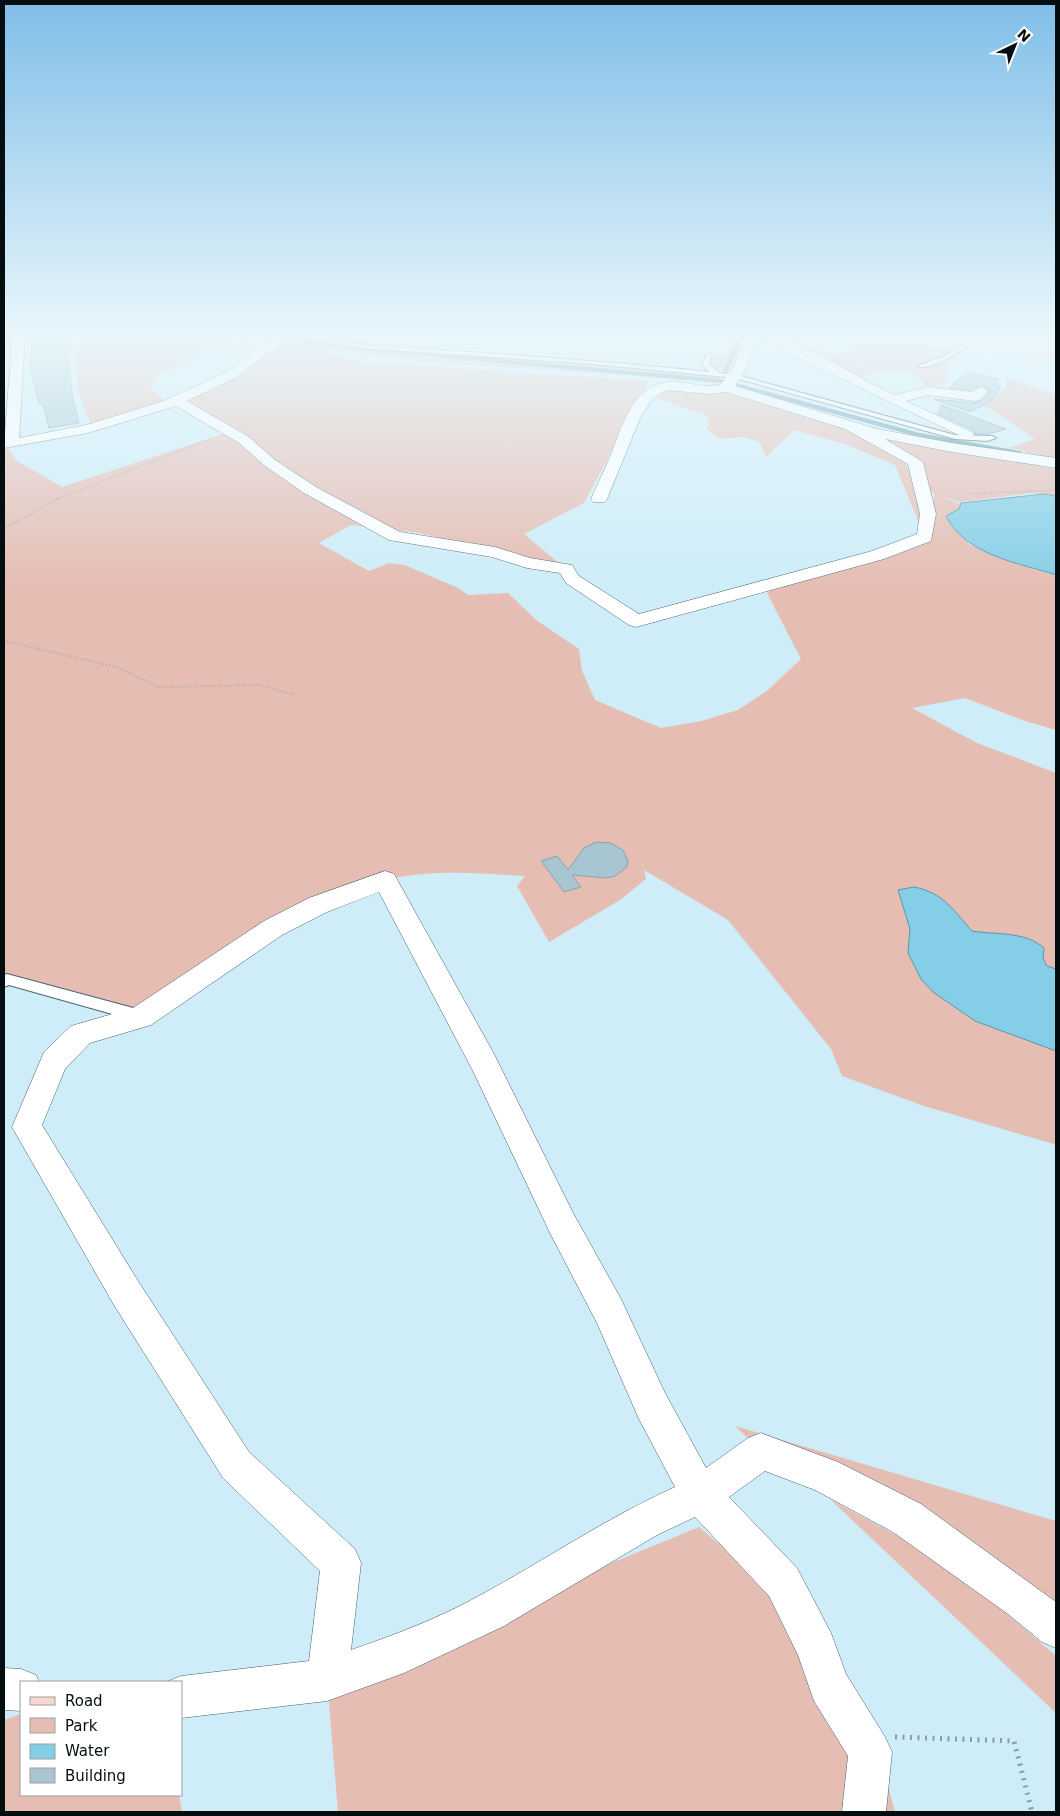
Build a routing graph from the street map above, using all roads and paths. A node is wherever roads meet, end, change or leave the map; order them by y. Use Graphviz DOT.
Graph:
graph roads {
  1 [pos="10,417"];
  2 [pos="135,417"];
  3 [pos="203,417"];
  4 [pos="634,417"];
  5 [pos="825,417"];
  6 [pos="875,417"];
  7 [pos="931,417"];
  8 [pos="850,426"];
  9 [pos="229,432"];
  10 [pos="968,435"];
  11 [pos="992,438"];
  12 [pos="7,444"];
  13 [pos="1056,463"];
  14 [pos="1056,490"];
  15 [pos="969,494"];
  16 [pos="599,499"];
  17 [pos="4,528"];
  18 [pos="4,641"];
  19 [pos="295,695"];
  20 [pos="4,982"];
  21 [pos="141,1016"];
  22 [pos="700,1494"];
  23 [pos="1056,1628"];
  24 [pos="327,1680"];
  25 [pos="4,1689"];
  26 [pos="20,1690"];
  27 [pos="182,1697"];
  28 [pos="860,1736"];
  29 [pos="864,1812"];
  30 [pos="1032,1812"];
  1 -- 12 [label="street"];
  2 -- 12 [label="street"];
  3 -- 9 [label="street"];
  4 -- 16 [label="street"];
  5 -- 8 [label="street"];
  6 -- 10 [label="lane"];
  7 -- 10 [label="street"];
  8 -- 9 [label="street"];
  8 -- 13 [label="street"];
  9 -- 17 [label="path"];
  10 -- 11 [label="lane"];
  14 -- 15 [label="path"];
  18 -- 19 [label="path"];
  20 -- 21 [label="lane"];
  21 -- 22 [label="street"];
  21 -- 24 [label="street"];
  22 -- 23 [label="street"];
  22 -- 24 [label="street"];
  22 -- 28 [label="street"];
  24 -- 27 [label="street"];
  25 -- 26 [label="street"];
  28 -- 29 [label="street"];
  28 -- 30 [label="path"];
}
